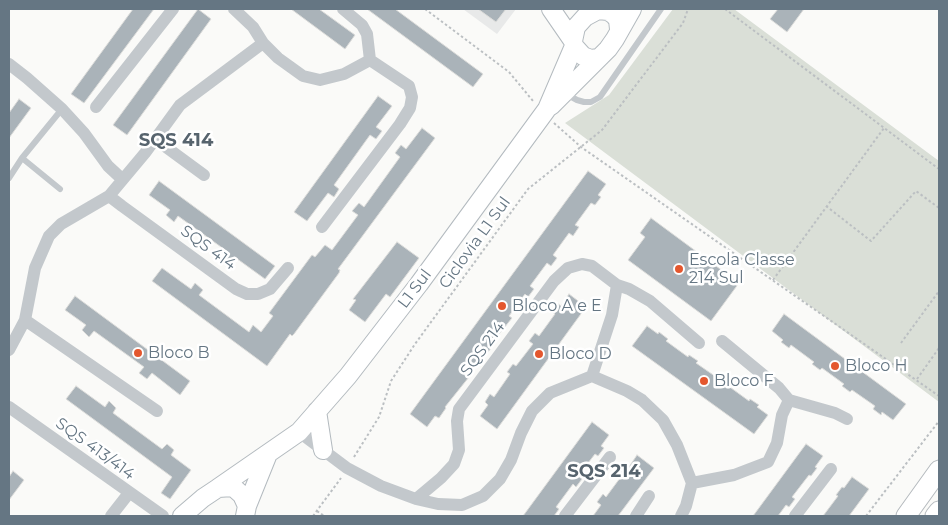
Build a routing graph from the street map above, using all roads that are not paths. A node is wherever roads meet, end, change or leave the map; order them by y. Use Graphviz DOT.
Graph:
graph roads {
  1 [pos="173,9"];
  2 [pos="234,9"];
  3 [pos="343,9"];
  4 [pos="551,9"];
  5 [pos="632,9"];
  6 [pos="661,9"];
  7 [pos="592,10"];
  8 [pos="620,29"];
  9 [pos="263,43"];
  10 [pos="573,44"];
  11 [pos="599,58"];
  12 [pos="370,60"];
  13 [pos="11,71"];
  14 [pos="565,93"];
  15 [pos="96,107"];
  16 [pos="62,109"];
  17 [pos="545,112"];
  18 [pos="155,139"];
  19 [pos="22,158"];
  20 [pos="204,175"];
  21 [pos="9,178"];
  22 [pos="122,179"];
  23 [pos="60,189"];
  24 [pos="109,196"];
  25 [pos="322,227"];
  26 [pos="288,268"];
  27 [pos="617,285"];
  28 [pos="25,320"];
  29 [pos="722,341"];
  30 [pos="699,343"];
  31 [pos="9,350"];
  32 [pos="592,376"];
  33 [pos="789,400"];
  34 [pos="9,407"];
  35 [pos="157,411"];
  36 [pos="318,411"];
  37 [pos="847,419"];
  38 [pos="299,432"];
  39 [pos="323,450"];
  40 [pos="268,454"];
  41 [pos="610,457"];
  42 [pos="831,469"];
  43 [pos="939,470"];
  44 [pos="692,483"];
  45 [pos="218,488"];
  46 [pos="129,493"];
  47 [pos="649,496"];
  48 [pos="416,499"];
  49 [pos="249,508"];
  50 [pos="463,511"];
  51 [pos="939,511"];
  52 [pos="111,516"];
  53 [pos="163,516"];
  54 [pos="182,516"];
  55 [pos="565,516"];
  56 [pos="636,516"];
  57 [pos="681,516"];
  58 [pos="795,516"];
  59 [pos="906,516"];
  60 [pos="935,516"];
  1 -- 15 [label="street"];
  2 -- 9 [label="street"];
  3 -- 12 [label="street"];
  4 -- 10 [label="street"];
  5 -- 8 [label="street"];
  6 -- 14 [label="lane"];
  7 -- 8 [label="street"];
  7 -- 10 [label="street"];
  8 -- 11 [label="street"];
  9 -- 12 [label="street"];
  9 -- 18 [label="street"];
  10 -- 11 [label="street"];
  10 -- 17 [label="street, L1 Sul"];
  11 -- 14 [label="street, L1 Sul"];
  12 -- 25 [label="street"];
  13 -- 16 [label="street"];
  14 -- 17 [label="street, L1 Sul"];
  16 -- 19 [label="lane"];
  16 -- 22 [label="street"];
  17 -- 36 [label="street, L1 Sul"];
  18 -- 20 [label="street"];
  18 -- 22 [label="street"];
  19 -- 21 [label="lane"];
  19 -- 23 [label="lane"];
  22 -- 24 [label="street"];
  24 -- 26 [label="street, SQS 414"];
  24 -- 28 [label="street"];
  27 -- 30 [label="street, SQS 214"];
  27 -- 32 [label="street"];
  27 -- 48 [label="street, SQS 214"];
  28 -- 31 [label="street"];
  28 -- 35 [label="street"];
  29 -- 33 [label="street"];
  32 -- 44 [label="street"];
  32 -- 50 [label="street"];
  33 -- 37 [label="street"];
  33 -- 44 [label="street"];
  34 -- 46 [label="street, SQS 413/414"];
  36 -- 38 [label="street, L1 Sul"];
  36 -- 39 [label="street"];
  38 -- 39 [label="street"];
  38 -- 40 [label="street, L1 Sul"];
  39 -- 48 [label="street"];
  40 -- 45 [label="street, L1 Sul"];
  40 -- 49 [label="street"];
  41 -- 55 [label="street"];
  42 -- 58 [label="street"];
  43 -- 59 [label="main road"];
  44 -- 57 [label="street"];
  45 -- 49 [label="street"];
  45 -- 54 [label="street, L1 Sul"];
  46 -- 52 [label="street"];
  46 -- 53 [label="street, SQS 413/414"];
  47 -- 56 [label="street"];
  48 -- 50 [label="street"];
  51 -- 60 [label="main road"];
}
